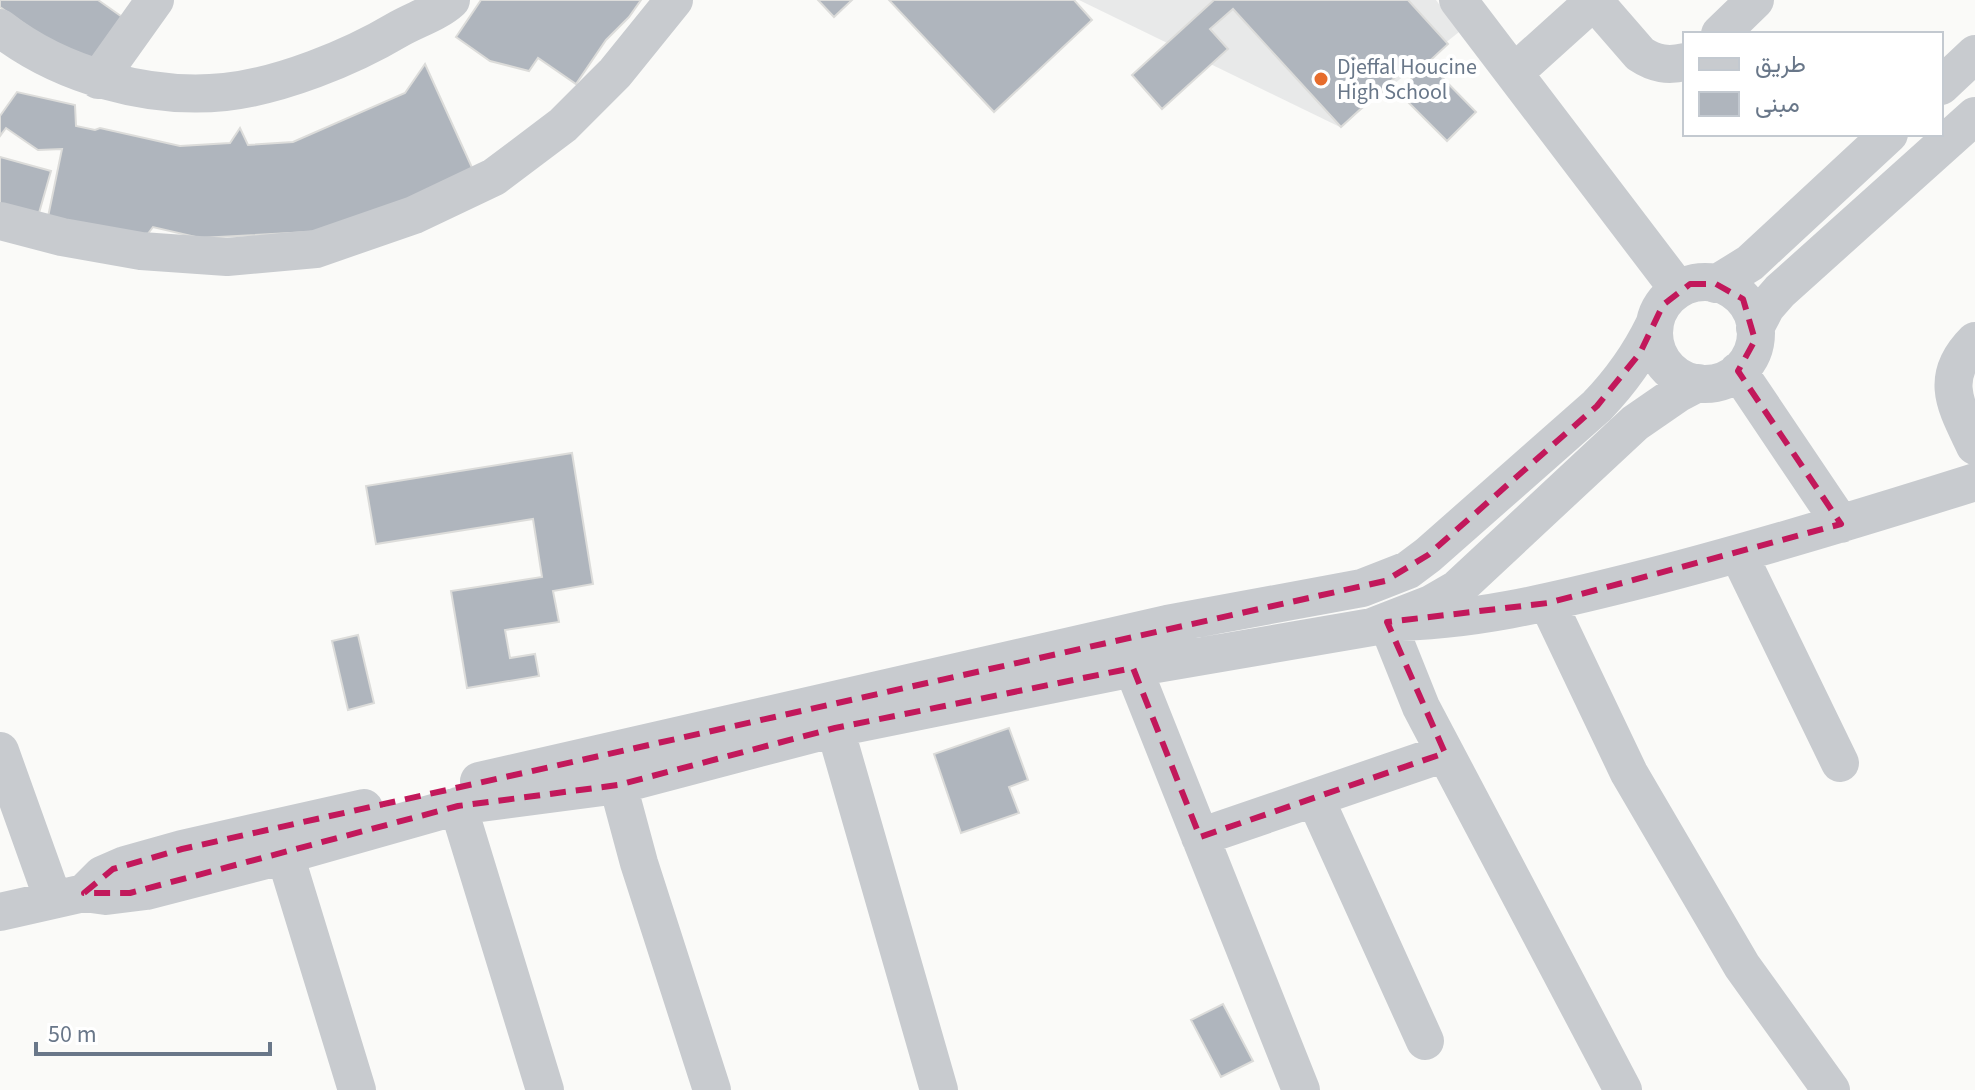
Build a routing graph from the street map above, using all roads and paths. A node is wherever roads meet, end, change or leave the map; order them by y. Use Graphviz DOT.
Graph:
graph roads {
  1 [pos="155,0"];
  2 [pos="674,0"];
  3 [pos="1458,0"];
  4 [pos="1755,0"];
  5 [pos="1594,1"];
  6 [pos="422,6"];
  7 [pos="0,28"];
  8 [pos="1722,32"];
  9 [pos="1975,54"];
  10 [pos="1683,62"];
  11 [pos="1514,73"];
  12 [pos="98,80"];
  13 [pos="1943,84"];
  14 [pos="1975,116"];
  15 [pos="1887,136"];
  16 [pos="0,221"];
  17 [pos="1716,284"];
  18 [pos="1678,289"];
  19 [pos="1654,325"];
  20 [pos="1755,328"];
  21 [pos="1975,341"];
  22 [pos="1738,371"];
  23 [pos="1698,383"];
  24 [pos="1975,446"];
  25 [pos="1975,482"];
  26 [pos="1841,524"];
  27 [pos="1739,555"];
  28 [pos="1548,603"];
  29 [pos="1387,622"];
  30 [pos="1133,668"];
  31 [pos="835,728"];
  32 [pos="0,751"];
  33 [pos="1445,753"];
  34 [pos="1840,763"];
  35 [pos="618,785"];
  36 [pos="1315,798"];
  37 [pos="458,806"];
  38 [pos="1200,837"];
  39 [pos="285,855"];
  40 [pos="68,896"];
  41 [pos="4,899"];
  42 [pos="1425,1041"];
  43 [pos="357,1090"];
  44 [pos="545,1090"];
  45 [pos="712,1090"];
  46 [pos="939,1090"];
  47 [pos="1301,1090"];
  48 [pos="1623,1090"];
  49 [pos="1831,1090"];
  1 -- 12 [label="street"];
  2 -- 16 [label="street"];
  3 -- 11 [label="street"];
  4 -- 8 [label="street"];
  5 -- 10 [label="street"];
  5 -- 11 [label="street"];
  6 -- 12 [label="street"];
  7 -- 12 [label="street"];
  9 -- 13 [label="street"];
  11 -- 18 [label="street"];
  14 -- 20 [label="street"];
  15 -- 17 [label="street"];
  17 -- 18 [label="street"];
  17 -- 20 [label="street"];
  18 -- 19 [label="street"];
  19 -- 23 [label="street"];
  19 -- 40 [label="street"];
  20 -- 22 [label="street"];
  21 -- 24 [label="street"];
  22 -- 23 [label="street"];
  22 -- 26 [label="street"];
  23 -- 29 [label="street"];
  25 -- 26 [label="street"];
  26 -- 27 [label="street"];
  27 -- 28 [label="street"];
  27 -- 34 [label="street"];
  28 -- 29 [label="street"];
  28 -- 49 [label="street"];
  29 -- 30 [label="street"];
  29 -- 33 [label="street"];
  30 -- 31 [label="street"];
  30 -- 38 [label="street"];
  31 -- 35 [label="street"];
  31 -- 46 [label="street"];
  32 -- 40 [label="street"];
  33 -- 36 [label="street"];
  33 -- 48 [label="street"];
  35 -- 37 [label="street"];
  35 -- 45 [label="street"];
  36 -- 38 [label="street"];
  36 -- 42 [label="street"];
  37 -- 39 [label="street"];
  37 -- 44 [label="street"];
  38 -- 47 [label="street"];
  39 -- 40 [label="street"];
  39 -- 43 [label="street"];
  40 -- 41 [label="street"];
}
